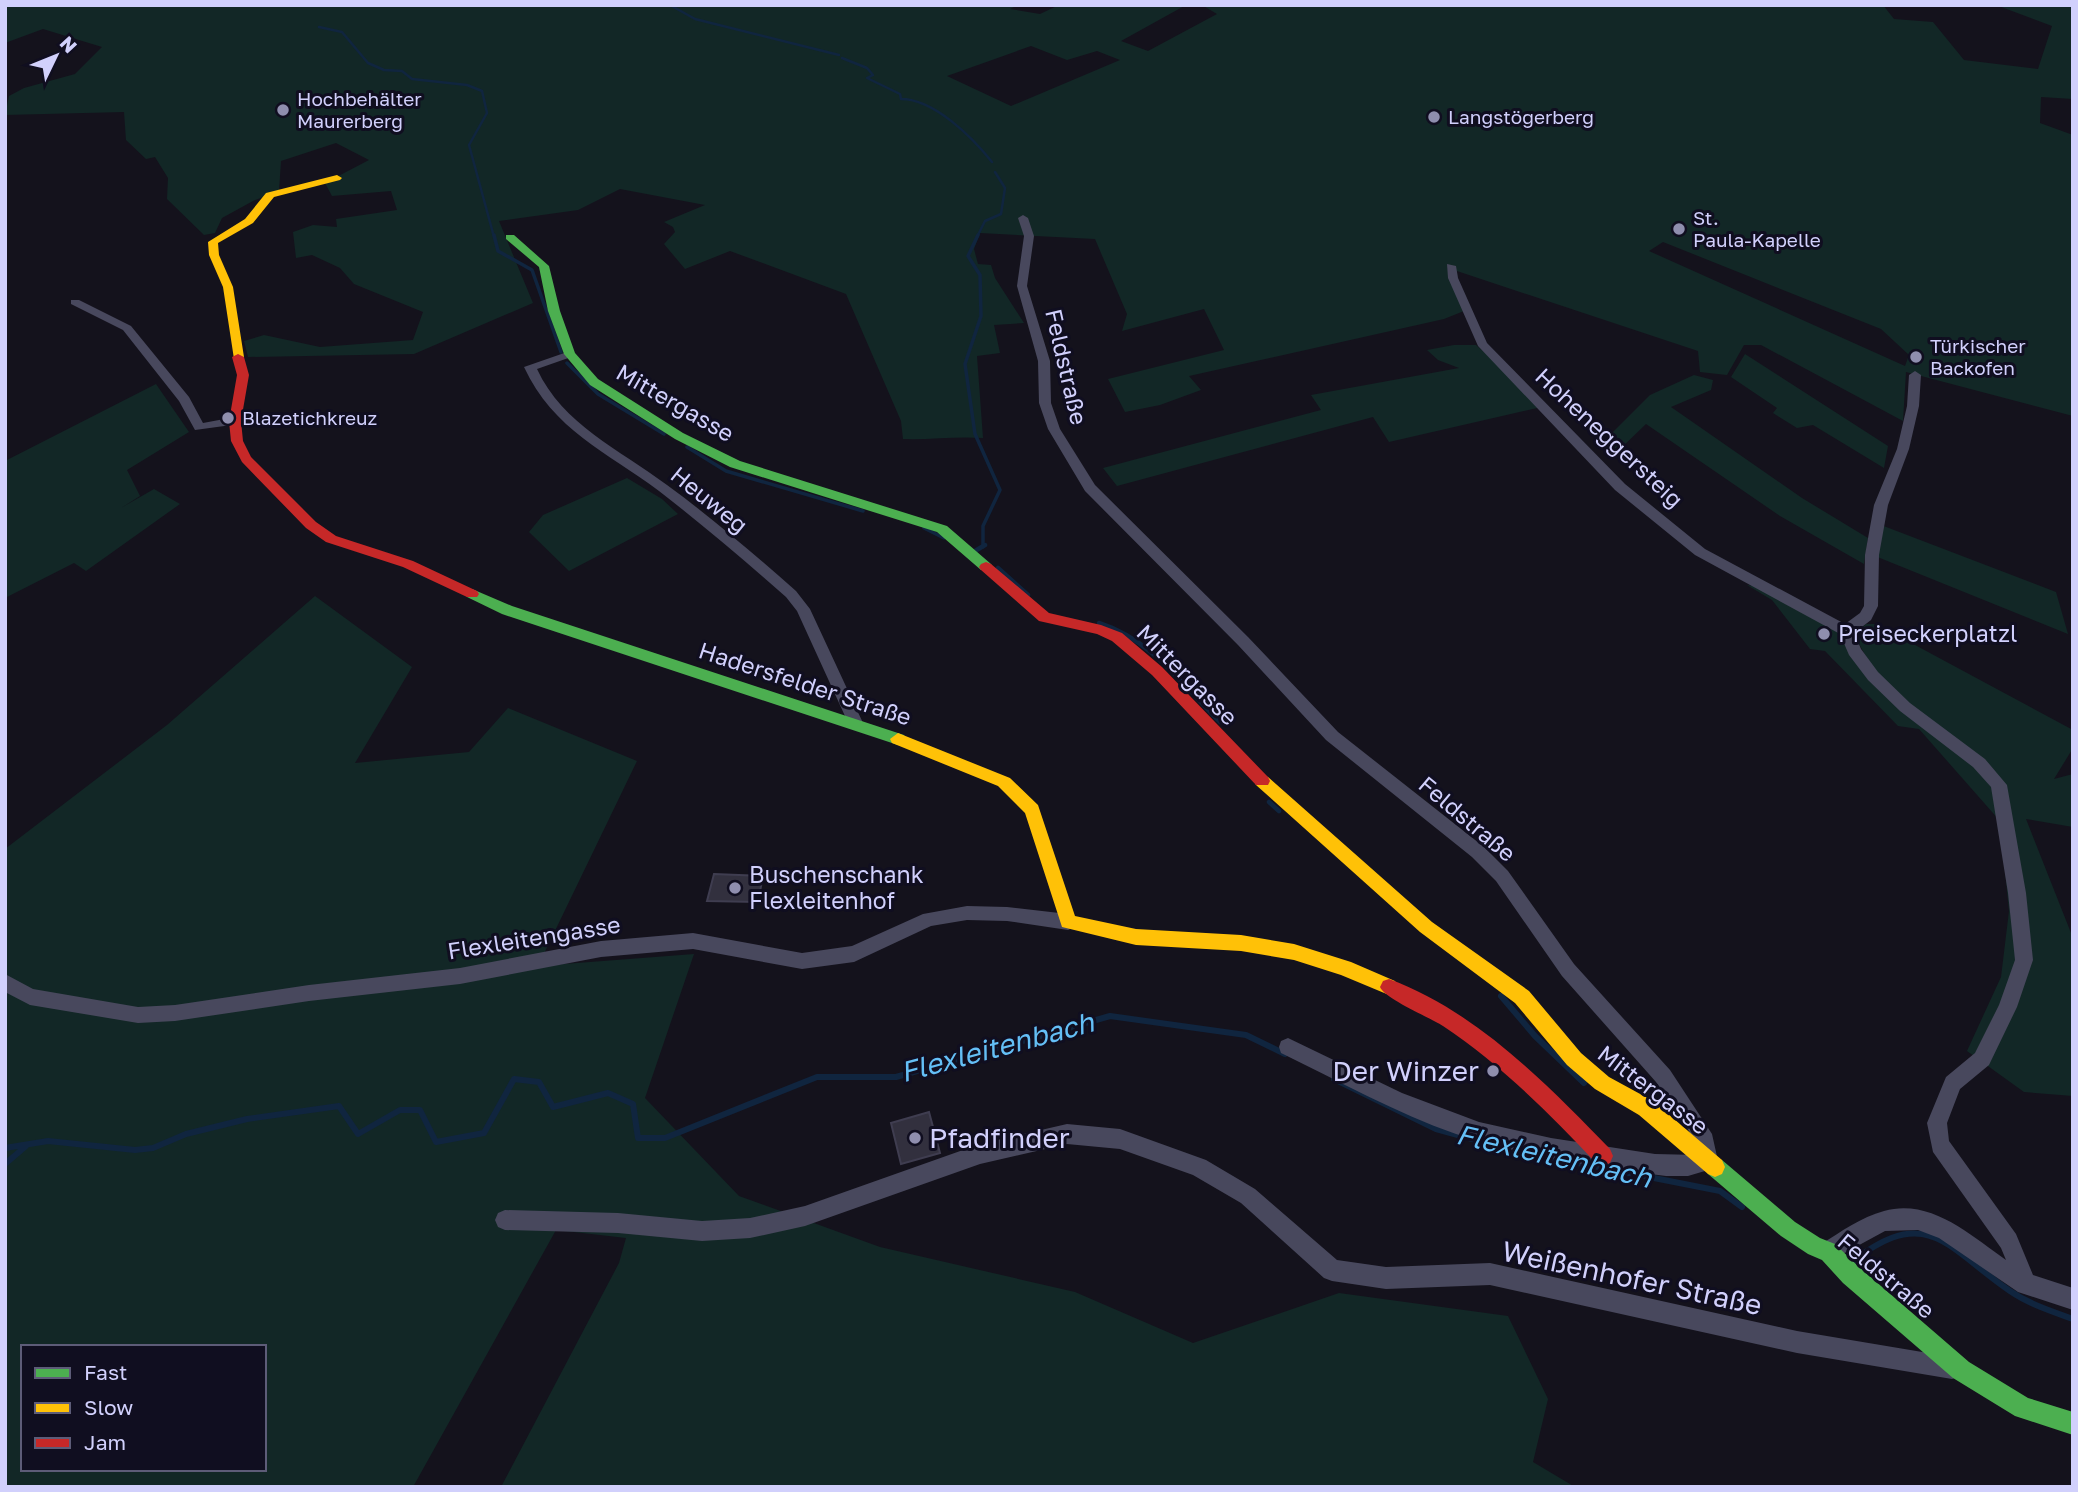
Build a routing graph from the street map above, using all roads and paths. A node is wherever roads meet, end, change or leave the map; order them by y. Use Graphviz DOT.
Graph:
graph roads {
  1 [pos="337,178"];
  2 [pos="1023,218"];
  3 [pos="510,236"];
  4 [pos="1451,266"];
  5 [pos="75,302"];
  6 [pos="570,354"];
  7 [pos="1915,375"];
  8 [pos="235,421"];
  9 [pos="1846,631"];
  10 [pos="855,723"];
  11 [pos="1068,922"];
  12 [pos="5,982"];
  13 [pos="1288,1047"];
  14 [pos="1603,1156"];
  15 [pos="1708,1161"];
  16 [pos="505,1220"];
  17 [pos="1828,1251"];
  18 [pos="2026,1284"];
  19 [pos="2073,1299"];
  20 [pos="1961,1370"];
  21 [pos="2073,1424"];
  1 -- 8 [label="street, Hadersfelder Straße"];
  2 -- 15 [label="street, Feldstraße"];
  3 -- 6 [label="street, Mittergasse"];
  4 -- 9 [label="street, Hoheneggersteig"];
  5 -- 8 [label="street"];
  6 -- 10 [label="street, Heuweg"];
  6 -- 15 [label="street, Mittergasse"];
  7 -- 9 [label="street"];
  8 -- 10 [label="street, Hadersfelder Straße"];
  9 -- 18 [label="street"];
  10 -- 11 [label="street, Hadersfelder Straße"];
  11 -- 12 [label="street, Flexleitengasse"];
  11 -- 14 [label="street"];
  13 -- 14 [label="street"];
  14 -- 15 [label="street"];
  15 -- 17 [label="street, Feldstraße"];
  16 -- 20 [label="street, Weißenhofer Straße"];
  17 -- 18 [label="street"];
  17 -- 20 [label="street, Feldstraße"];
  18 -- 19 [label="street"];
  20 -- 21 [label="street, Feldstraße"];
}
